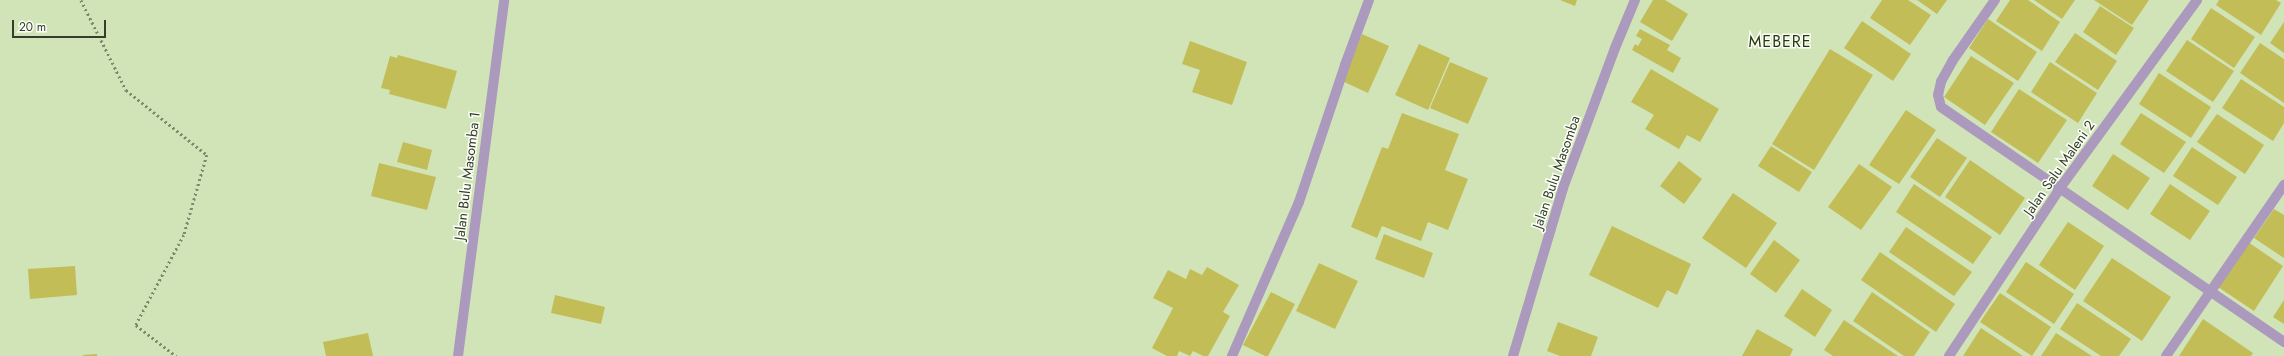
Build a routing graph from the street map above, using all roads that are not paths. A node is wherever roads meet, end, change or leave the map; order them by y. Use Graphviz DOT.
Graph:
graph roads {
  1 [pos="504,0"];
  2 [pos="1369,0"];
  3 [pos="1635,0"];
  4 [pos="1995,0"];
  5 [pos="2197,0"];
  6 [pos="2284,185"];
  7 [pos="2060,188"];
  8 [pos="2211,290"];
  9 [pos="2284,342"];
  10 [pos="458,356"];
  11 [pos="1232,356"];
  12 [pos="1513,356"];
  13 [pos="1948,356"];
  14 [pos="2166,356"];
  1 -- 10 [label="street, Jalan Bulu Masomba 1"];
  2 -- 11 [label="street"];
  3 -- 12 [label="street, Jalan Bulu Masomba"];
  4 -- 7 [label="street"];
  5 -- 7 [label="street, Jalan Salu Maleni 2"];
  6 -- 8 [label="street"];
  7 -- 8 [label="street"];
  7 -- 13 [label="street, Jalan Salu Maleni 2"];
  8 -- 9 [label="street"];
  8 -- 14 [label="street"];
}
